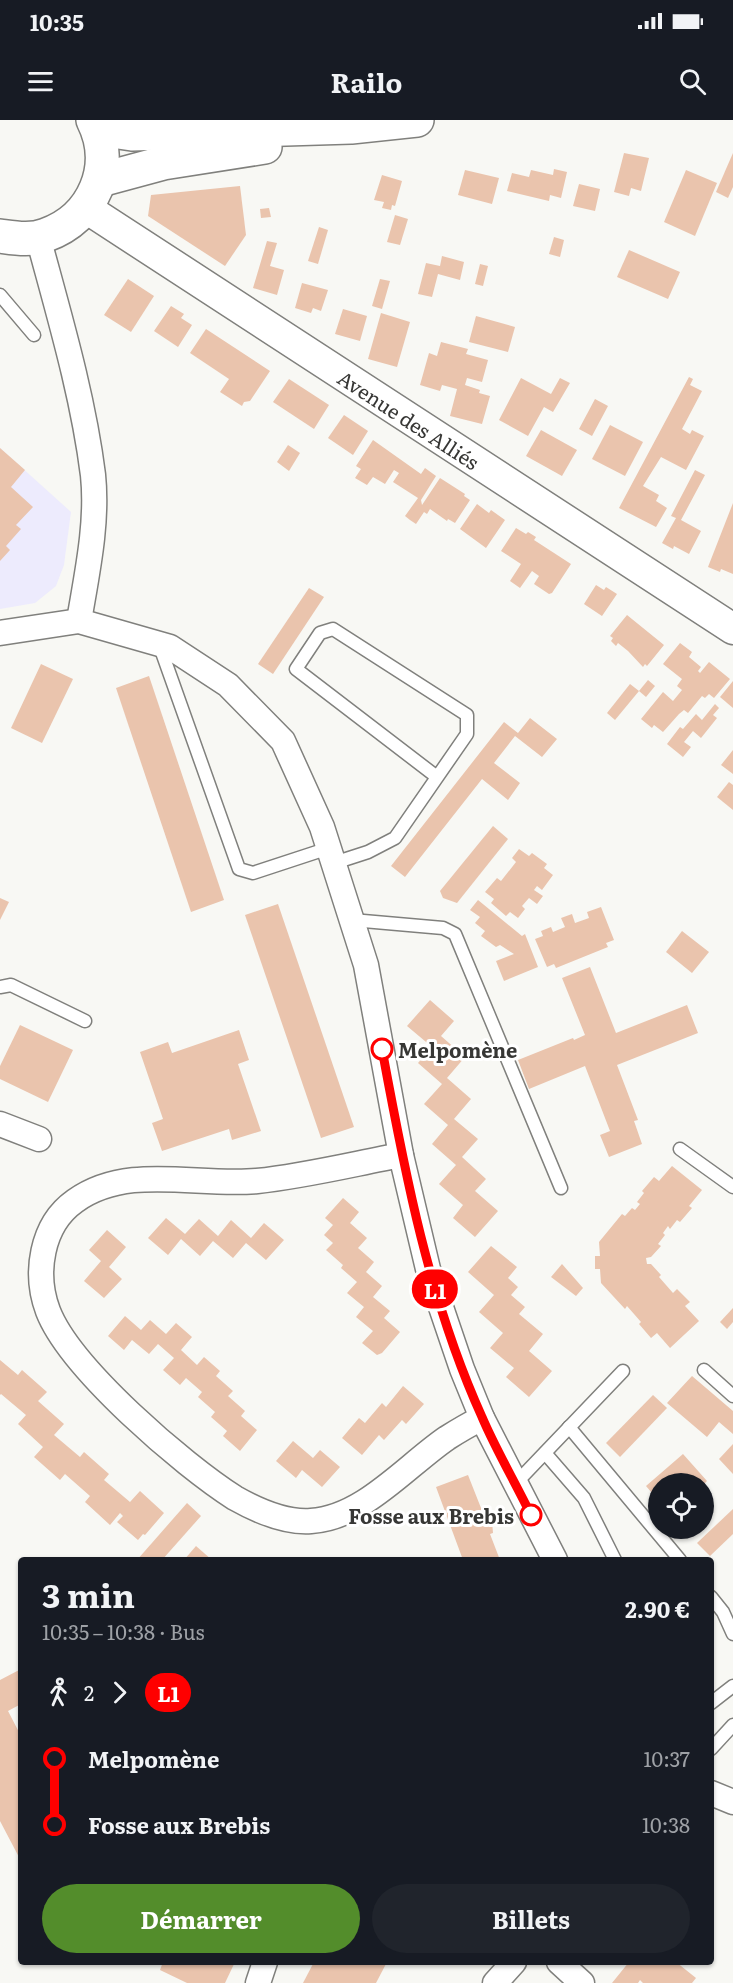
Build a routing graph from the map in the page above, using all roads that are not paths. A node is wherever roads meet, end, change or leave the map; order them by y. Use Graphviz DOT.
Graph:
graph roads {
  1 [pos="417,120"];
  2 [pos="96,125"];
  3 [pos="351,127"];
  4 [pos="93,194"];
  5 [pos="0,236"];
  6 [pos="39,237"];
  7 [pos="0,295"];
  8 [pos="34,335"];
  9 [pos="79,621"];
  10 [pos="733,629"];
  11 [pos="0,633"];
  12 [pos="159,644"];
  13 [pos="437,777"];
  14 [pos="331,856"];
  15 [pos="352,920"];
  16 [pos="0,987"];
  17 [pos="85,1021"];
  18 [pos="0,1124"];
  19 [pos="39,1139"];
  20 [pos="680,1149"];
  21 [pos="401,1155"];
  22 [pos="733,1186"];
  23 [pos="561,1188"];
  24 [pos="704,1370"];
  25 [pos="623,1371"];
  26 [pos="733,1396"];
  27 [pos="482,1418"];
  28 [pos="569,1427"];
  29 [pos="544,1453"];
  30 [pos="515,1484"];
  31 [pos="553,1557"];
  32 [pos="614,1557"];
  33 [pos="677,1557"];
  34 [pos="714,1601"];
  35 [pos="733,1634"];
  36 [pos="733,1686"];
  37 [pos="714,1701"];
  38 [pos="733,1725"];
  39 [pos="714,1746"];
  40 [pos="714,1794"];
  41 [pos="733,1802"];
  42 [pos="264,1965"];
  43 [pos="511,1965"];
  44 [pos="562,1965"];
  45 [pos="258,1983"];
  46 [pos="495,1983"];
  47 [pos="582,1983"];
  1 -- 3 [label="main road"];
  2 -- 3 [label="main road"];
  2 -- 4 [label="main road"];
  3 -- 4 [label="main road"];
  4 -- 6 [label="main road"];
  4 -- 10 [label="street, Avenue des Alliés"];
  5 -- 6 [label="main road"];
  6 -- 9 [label="street"];
  7 -- 8 [label="lane"];
  9 -- 11 [label="street"];
  9 -- 12 [label="street"];
  12 -- 14 [label="street"];
  12 -- 14 [label="lane"];
  13 -- 13 [label="lane"];
  13 -- 14 [label="lane"];
  14 -- 15 [label="street"];
  15 -- 21 [label="street"];
  15 -- 23 [label="lane"];
  16 -- 17 [label="lane"];
  18 -- 19 [label="street"];
  20 -- 22 [label="lane"];
  21 -- 27 [label="street"];
  21 -- 27 [label="street"];
  24 -- 26 [label="lane"];
  25 -- 28 [label="lane"];
  27 -- 30 [label="street"];
  28 -- 29 [label="lane"];
  28 -- 33 [label="lane"];
  29 -- 30 [label="lane"];
  29 -- 32 [label="lane"];
  30 -- 31 [label="street"];
  34 -- 35 [label="lane"];
  36 -- 37 [label="lane"];
  38 -- 39 [label="lane"];
  40 -- 41 [label="street"];
  42 -- 45 [label="street"];
  43 -- 46 [label="street"];
  44 -- 47 [label="street"];
}
